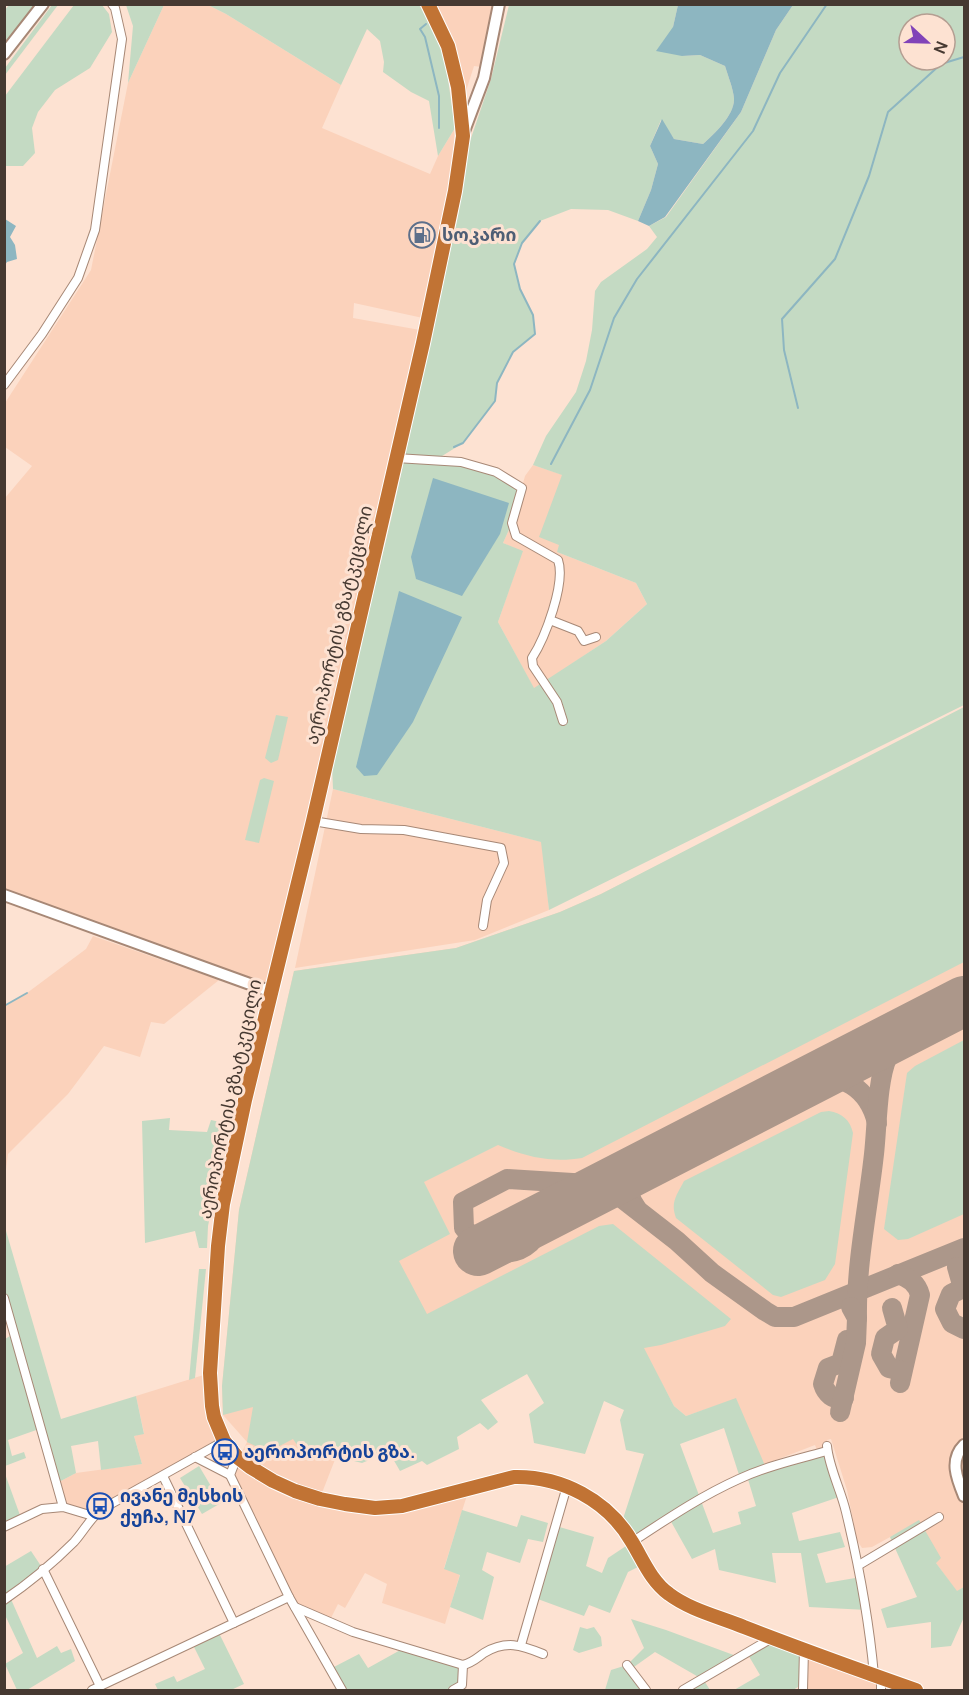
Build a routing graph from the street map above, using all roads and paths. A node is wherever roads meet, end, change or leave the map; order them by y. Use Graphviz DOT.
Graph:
graph roads {
  1 [pos="43,4"];
  2 [pos="112,4"];
  3 [pos="428,4"];
  4 [pos="499,4"];
  5 [pos="4,54"];
  6 [pos="463,136"];
  7 [pos="4,385"];
  8 [pos="396,458"];
  9 [pos="550,620"];
  10 [pos="596,637"];
  11 [pos="562,721"];
  12 [pos="313,821"];
  13 [pos="4,895"];
  14 [pos="483,926"];
  15 [pos="272,992"];
  16 [pos="4,1298"];
  17 [pos="224,1441"];
  18 [pos="964,1445"];
  19 [pos="195,1457"];
  20 [pos="237,1457"];
  21 [pos="230,1475"];
  22 [pos="163,1476"];
  23 [pos="567,1486"];
  24 [pos="964,1496"];
  25 [pos="63,1507"];
  26 [pos="93,1516"];
  27 [pos="939,1517"];
  28 [pos="4,1527"];
  29 [pos="632,1542"];
  30 [pos="859,1565"];
  31 [pos="43,1569"];
  32 [pos="289,1597"];
  33 [pos="4,1600"];
  34 [pos="295,1607"];
  35 [pos="234,1623"];
  36 [pos="772,1638"];
  37 [pos="521,1645"];
  38 [pos="804,1649"];
  39 [pos="543,1654"];
  40 [pos="464,1665"];
  41 [pos="627,1665"];
  42 [pos="879,1681"];
  43 [pos="96,1688"];
  44 [pos="342,1690"];
  45 [pos="453,1690"];
  46 [pos="646,1690"];
  47 [pos="683,1690"];
  48 [pos="802,1690"];
  49 [pos="916,1690"];
  1 -- 5 [label="street"];
  2 -- 7 [label="street"];
  3 -- 6 [label="highway, აეროპორტის გზატკეცილი"];
  4 -- 6 [label="street"];
  6 -- 8 [label="highway, აეროპორტის გზატკეცილი"];
  8 -- 9 [label="street"];
  8 -- 12 [label="highway, აეროპორტის გზატკეცილი"];
  9 -- 10 [label="street"];
  9 -- 11 [label="street"];
  12 -- 14 [label="street"];
  12 -- 15 [label="highway, აეროპორტის გზატკეცილი"];
  13 -- 15 [label="street"];
  15 -- 17 [label="highway, აეროპორტის გზატკეცილი"];
  16 -- 25 [label="street"];
  17 -- 19 [label="street"];
  17 -- 20 [label="highway, აეროპორტის გზატკეცილი"];
  18 -- 24 [label="street"];
  19 -- 21 [label="street"];
  19 -- 22 [label="street"];
  20 -- 21 [label="street"];
  20 -- 23 [label="highway, აეროპორტის გზატკეცილი"];
  21 -- 32 [label="street"];
  22 -- 26 [label="street"];
  22 -- 35 [label="street"];
  23 -- 29 [label="highway, აეროპორტის გზატკეცილი"];
  23 -- 37 [label="street"];
  25 -- 26 [label="street"];
  25 -- 28 [label="street"];
  26 -- 31 [label="street"];
  27 -- 30 [label="street"];
  29 -- 30 [label="street"];
  29 -- 36 [label="highway, აეროპორტის გზატკეცილი"];
  30 -- 42 [label="street"];
  31 -- 33 [label="street"];
  31 -- 43 [label="street"];
  32 -- 34 [label="street"];
  32 -- 35 [label="street"];
  34 -- 40 [label="street"];
  34 -- 44 [label="street"];
  35 -- 43 [label="street"];
  36 -- 38 [label="highway, აეროპორტის გზატკეცილი"];
  36 -- 47 [label="street"];
  37 -- 39 [label="street"];
  37 -- 40 [label="street"];
  38 -- 42 [label="highway, აეროპორტის გზატკეცილი"];
  38 -- 48 [label="street"];
  40 -- 45 [label="street"];
  41 -- 46 [label="street"];
  42 -- 49 [label="highway, აეროპორტის გზატკეცილი"];
}
